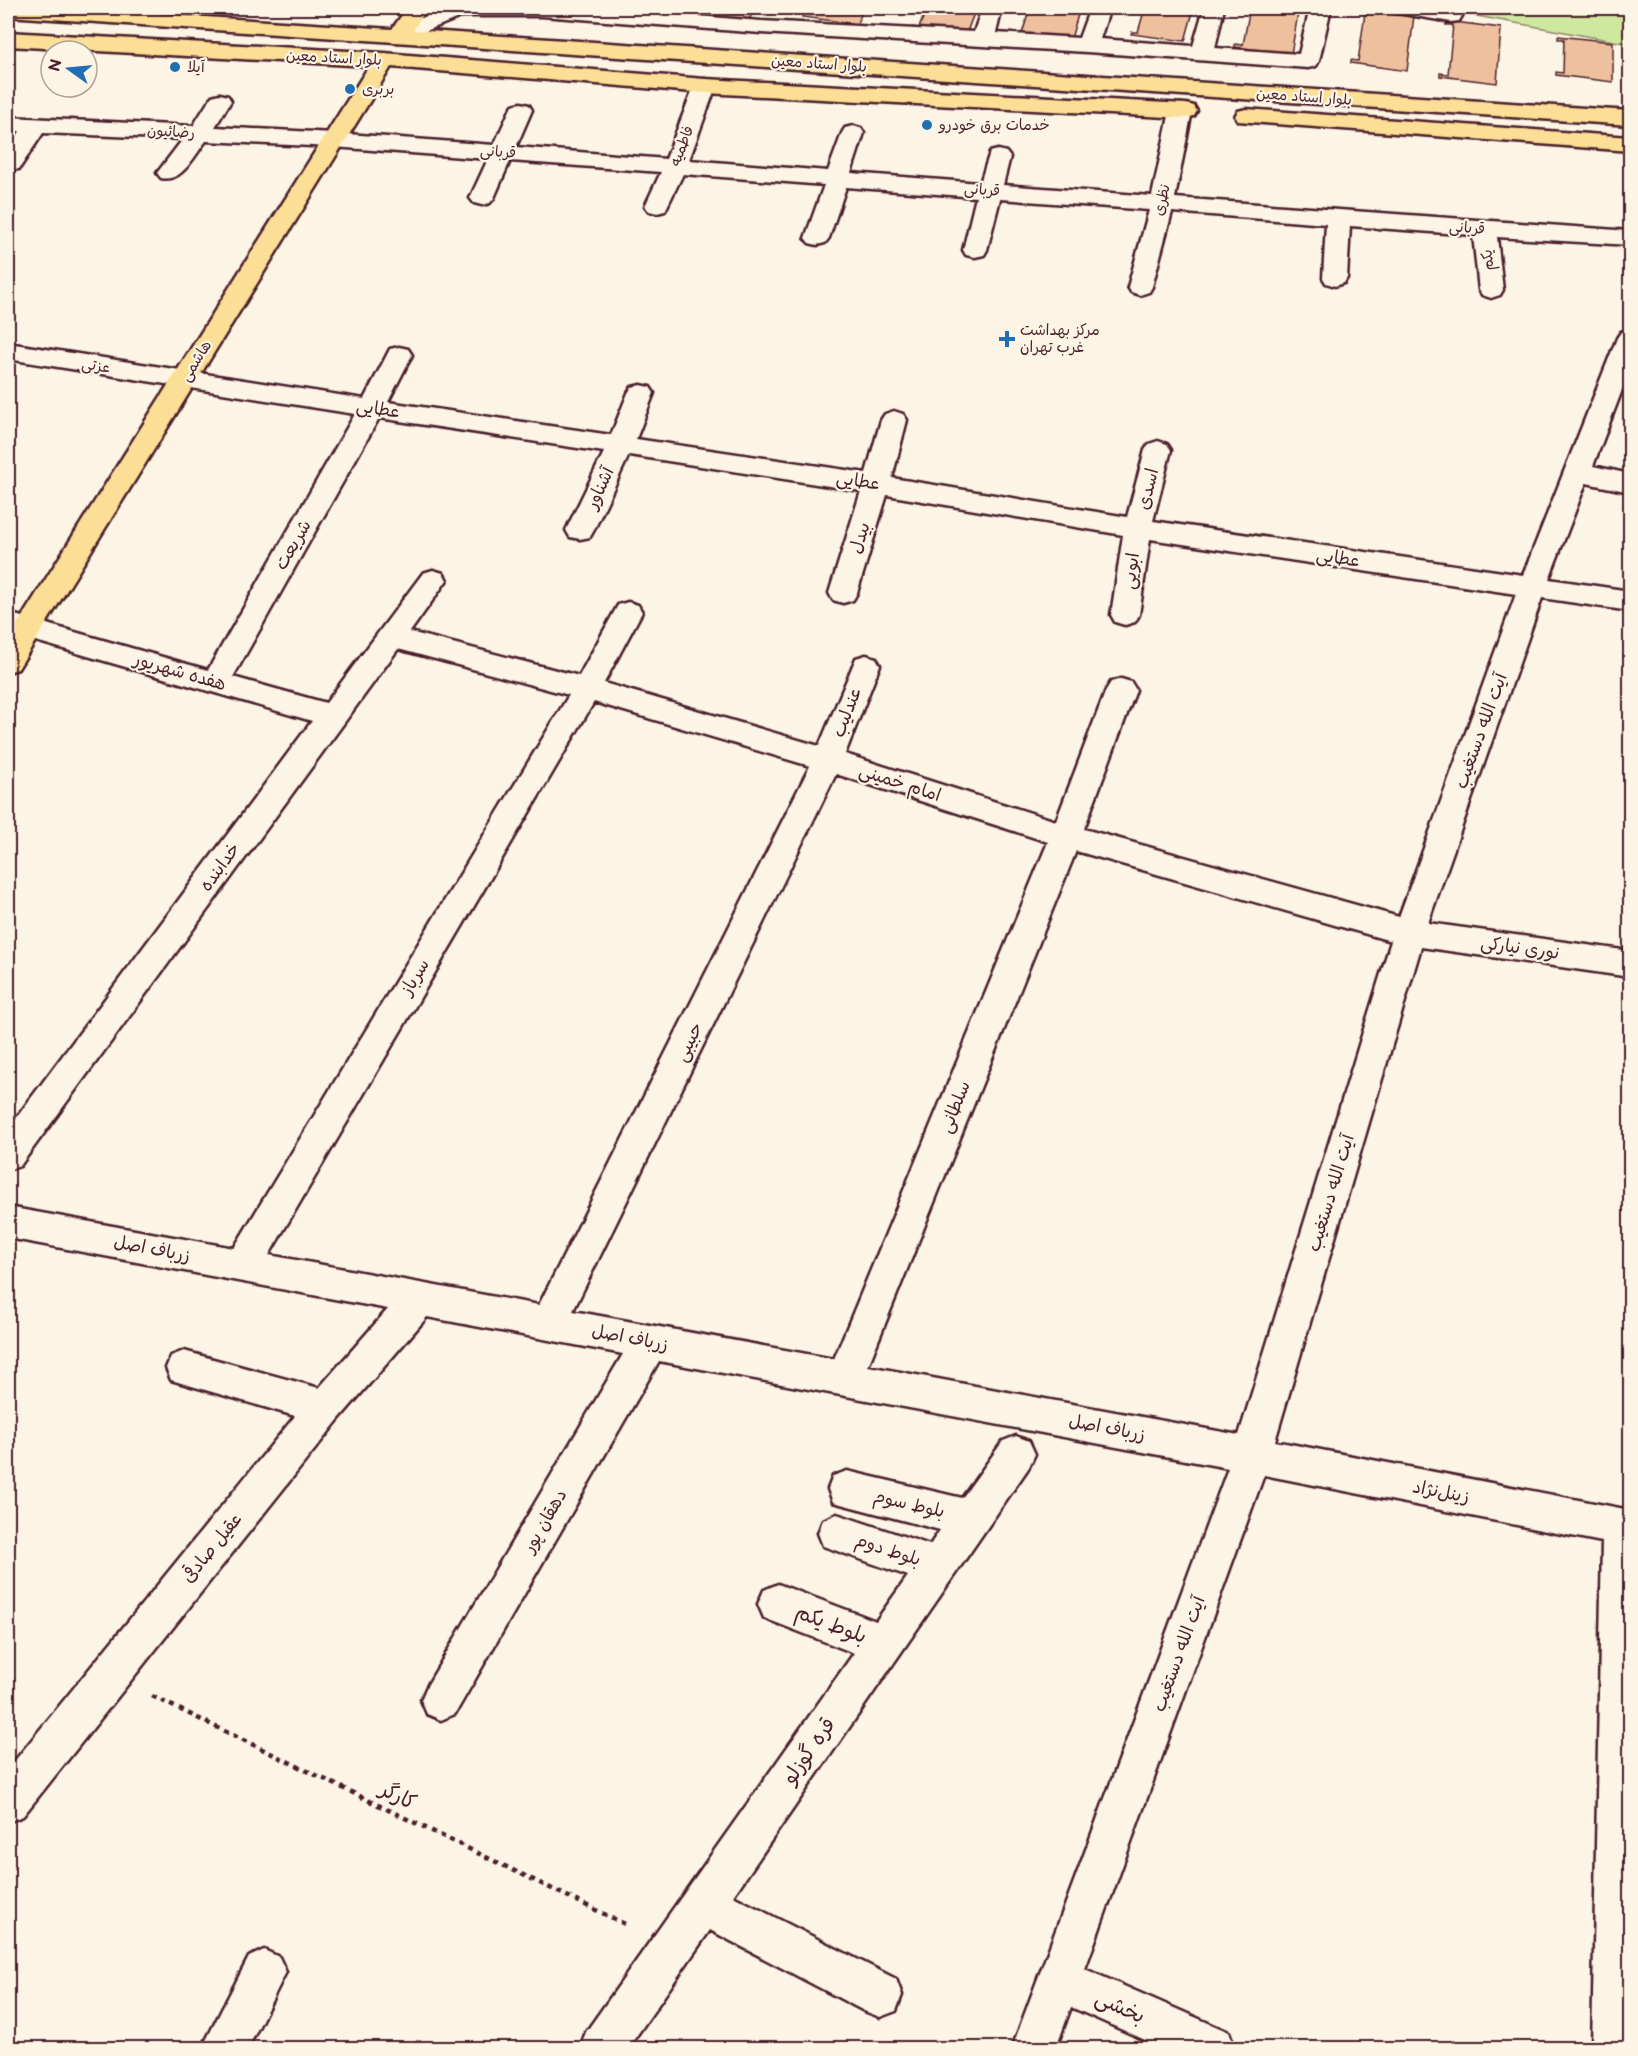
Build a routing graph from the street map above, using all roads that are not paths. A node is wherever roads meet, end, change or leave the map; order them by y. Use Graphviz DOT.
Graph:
graph roads {
  1 [pos="417,8"];
  2 [pos="992,8"];
  3 [pos="1100,8"];
  4 [pos="1214,8"];
  5 [pos="1320,8"];
  6 [pos="1402,8"];
  7 [pos="543,9"];
  8 [pos="8,10"];
  9 [pos="85,11"];
  10 [pos="659,14"];
  11 [pos="1451,16"];
  12 [pos="765,17"];
  13 [pos="399,35"];
  14 [pos="8,39"];
  15 [pos="983,40"];
  16 [pos="1087,45"];
  17 [pos="1202,54"];
  18 [pos="384,60"];
  19 [pos="705,86"];
  20 [pos="220,101"];
  21 [pos="521,110"];
  22 [pos="1181,111"];
  23 [pos="1205,113"];
  24 [pos="1229,115"];
  25 [pos="1630,118"];
  26 [pos="8,124"];
  27 [pos="36,125"];
  28 [pos="200,133"];
  29 [pos="854,133"];
  30 [pos="334,140"];
  31 [pos="1630,144"];
  32 [pos="503,153"];
  33 [pos="998,157"];
  34 [pos="11,164"];
  35 [pos="675,166"];
  36 [pos="169,173"];
  37 [pos="838,179"];
  38 [pos="989,191"];
  39 [pos="482,198"];
  40 [pos="1162,204"];
  41 [pos="657,206"];
  42 [pos="1338,218"];
  43 [pos="1484,229"];
  44 [pos="817,237"];
  45 [pos="1630,238"];
  46 [pos="975,250"];
  47 [pos="1335,278"];
  48 [pos="1140,287"];
  49 [pos="1491,290"];
  50 [pos="1630,338"];
  51 [pos="8,351"];
  52 [pos="399,355"];
  53 [pos="184,380"];
  54 [pos="1621,390"];
  55 [pos="641,393"];
  56 [pos="372,408"];
  57 [pos="894,420"];
  58 [pos="620,446"];
  59 [pos="1158,450"];
  60 [pos="1577,472"];
  61 [pos="1630,483"];
  62 [pos="877,484"];
  63 [pos="1138,528"];
  64 [pos="580,530"];
  65 [pos="433,580"];
  66 [pos="1532,587"];
  67 [pos="843,592"];
  68 [pos="1630,600"];
  69 [pos="628,612"];
  70 [pos="1125,615"];
  71 [pos="18,626"];
  72 [pos="391,637"];
  73 [pos="8,662"];
  74 [pos="866,664"];
  75 [pos="215,683"];
  76 [pos="587,689"];
  77 [pos="1121,690"];
  78 [pos="332,716"];
  79 [pos="828,760"];
  80 [pos="1066,836"];
  81 [pos="1409,933"];
  82 [pos="1630,964"];
  83 [pos="8,1155"];
  84 [pos="8,1222"];
  85 [pos="243,1266"];
  86 [pos="420,1299"];
  87 [pos="549,1323"];
  88 [pos="650,1342"];
  89 [pos="184,1368"];
  90 [pos="844,1379"];
  91 [pos="326,1407"];
  92 [pos="1016,1454"];
  93 [pos="1252,1455"];
  94 [pos="847,1489"];
  95 [pos="971,1519"];
  96 [pos="1626,1528"];
  97 [pos="837,1533"];
  98 [pos="939,1567"];
  99 [pos="778,1604"];
  100 [pos="884,1644"];
  101 [pos="441,1700"];
  102 [pos="8,1801"];
  103 [pos="703,1904"];
  104 [pos="264,1972"];
  105 [pos="1060,1980"];
  106 [pos="880,1995"];
  107 [pos="224,2049"];
  108 [pos="602,2049"];
  109 [pos="1034,2049"];
  110 [pos="1213,2049"];
  111 [pos="1614,2049"];
  1 -- 13 [label="main road"];
  2 -- 15 [label="street"];
  3 -- 16 [label="street"];
  4 -- 17 [label="street"];
  5 -- 17 [label="street"];
  6 -- 11 [label="street"];
  7 -- 10 [label="street"];
  7 -- 13 [label="street"];
  8 -- 9 [label="main road, بلوار استاد معین"];
  9 -- 13 [label="main road, بلوار استاد معین"];
  10 -- 12 [label="street"];
  12 -- 15 [label="street"];
  13 -- 25 [label="main road, بلوار استاد معین"];
  14 -- 18 [label="main road, بلوار استاد معین"];
  15 -- 16 [label="street"];
  16 -- 17 [label="street"];
  18 -- 19 [label="main road, بلوار استاد معین"];
  18 -- 30 [label="main road, هاشمی"];
  19 -- 22 [label="main road, بلوار استاد معین"];
  19 -- 35 [label="street, فاطمیه"];
  20 -- 28 [label="street"];
  21 -- 32 [label="street"];
  22 -- 23 [label="main road, بلوار استاد معین"];
  22 -- 40 [label="street, نظری"];
  24 -- 31 [label="main road, بلوار استاد معین"];
  26 -- 27 [label="street, رضائیون"];
  27 -- 28 [label="street, رضائیون"];
  27 -- 34 [label="street"];
  28 -- 30 [label="street, رضائیون"];
  28 -- 36 [label="street"];
  29 -- 37 [label="street"];
  30 -- 32 [label="street, قربانی"];
  30 -- 53 [label="main road, هاشمی"];
  32 -- 35 [label="street, قربانی"];
  32 -- 39 [label="street"];
  33 -- 38 [label="street"];
  35 -- 37 [label="street, قربانی"];
  35 -- 41 [label="street, فاطمیه"];
  37 -- 38 [label="street, قربانی"];
  37 -- 44 [label="street"];
  38 -- 40 [label="street, قربانی"];
  38 -- 46 [label="street"];
  40 -- 42 [label="street, قربانی"];
  40 -- 48 [label="street, نظری"];
  42 -- 43 [label="street, قربانی"];
  42 -- 47 [label="street"];
  43 -- 45 [label="street, قربانی"];
  43 -- 49 [label="street, یکم"];
  50 -- 54 [label="street, آیت الله دستغیب"];
  51 -- 53 [label="street, عزتی"];
  52 -- 56 [label="street, شریعت"];
  53 -- 56 [label="street, عطایی"];
  53 -- 71 [label="main road, هاشمی"];
  54 -- 60 [label="street, آیت الله دستغیب"];
  55 -- 58 [label="street, آشناور"];
  56 -- 58 [label="street, عطایی"];
  56 -- 75 [label="street, شریعت"];
  57 -- 62 [label="street, بیدل"];
  58 -- 62 [label="street, عطایی"];
  58 -- 64 [label="street, آشناور"];
  59 -- 63 [label="street, اسدی"];
  60 -- 61 [label="street"];
  60 -- 66 [label="street, آیت الله دستغیب"];
  62 -- 63 [label="street, عطایی"];
  62 -- 67 [label="street, بیدل"];
  63 -- 66 [label="street, عطایی"];
  63 -- 70 [label="street, ابویی"];
  65 -- 72 [label="street, خدابنده"];
  66 -- 68 [label="street, عطایی"];
  66 -- 81 [label="street, آیت الله دستغیب"];
  69 -- 76 [label="street, سرباز"];
  71 -- 73 [label="main road, هاشمی"];
  71 -- 75 [label="street, هفده شهریور"];
  72 -- 76 [label="street, امام خمینی"];
  72 -- 78 [label="street, خدابنده"];
  74 -- 79 [label="street, عندلیب"];
  75 -- 78 [label="street, هفده شهریور"];
  76 -- 79 [label="street, امام خمینی"];
  76 -- 85 [label="street, سرباز"];
  77 -- 80 [label="street, سلطانی"];
  78 -- 83 [label="street, خدابنده"];
  79 -- 80 [label="street, امام خمینی"];
  79 -- 87 [label="street, حبیبی"];
  80 -- 81 [label="street, امام خمینی"];
  80 -- 90 [label="street, سلطانی"];
  81 -- 82 [label="street, نوری نیارکی"];
  81 -- 93 [label="street, آیت الله دستغیب"];
  84 -- 85 [label="street, زرباف اصل"];
  85 -- 86 [label="street, زرباف اصل"];
  86 -- 87 [label="street, زرباف اصل"];
  86 -- 91 [label="street, عقیل صادقی"];
  87 -- 88 [label="street, زرباف اصل"];
  88 -- 90 [label="street, زرباف اصل"];
  88 -- 101 [label="street, دهقان پور"];
  89 -- 91 [label="street"];
  90 -- 93 [label="street, زرباف اصل"];
  91 -- 102 [label="street, عقیل صادقی"];
  92 -- 95 [label="street, قره گوزلو"];
  93 -- 96 [label="street, زینل‌نژاد"];
  93 -- 105 [label="street, آیت الله دستغیب"];
  94 -- 95 [label="street, بلوط سوم"];
  95 -- 98 [label="street, قره گوزلو"];
  96 -- 111 [label="street"];
  97 -- 98 [label="street, بلوط دوم"];
  98 -- 100 [label="street, قره گوزلو"];
  99 -- 100 [label="street, بلوط یکم"];
  100 -- 103 [label="street, قره گوزلو"];
  103 -- 106 [label="street"];
  103 -- 108 [label="street, قره گوزلو"];
  104 -- 107 [label="street"];
  105 -- 109 [label="street, آیت الله دستغیب"];
  105 -- 110 [label="street, بخشی"];
}
